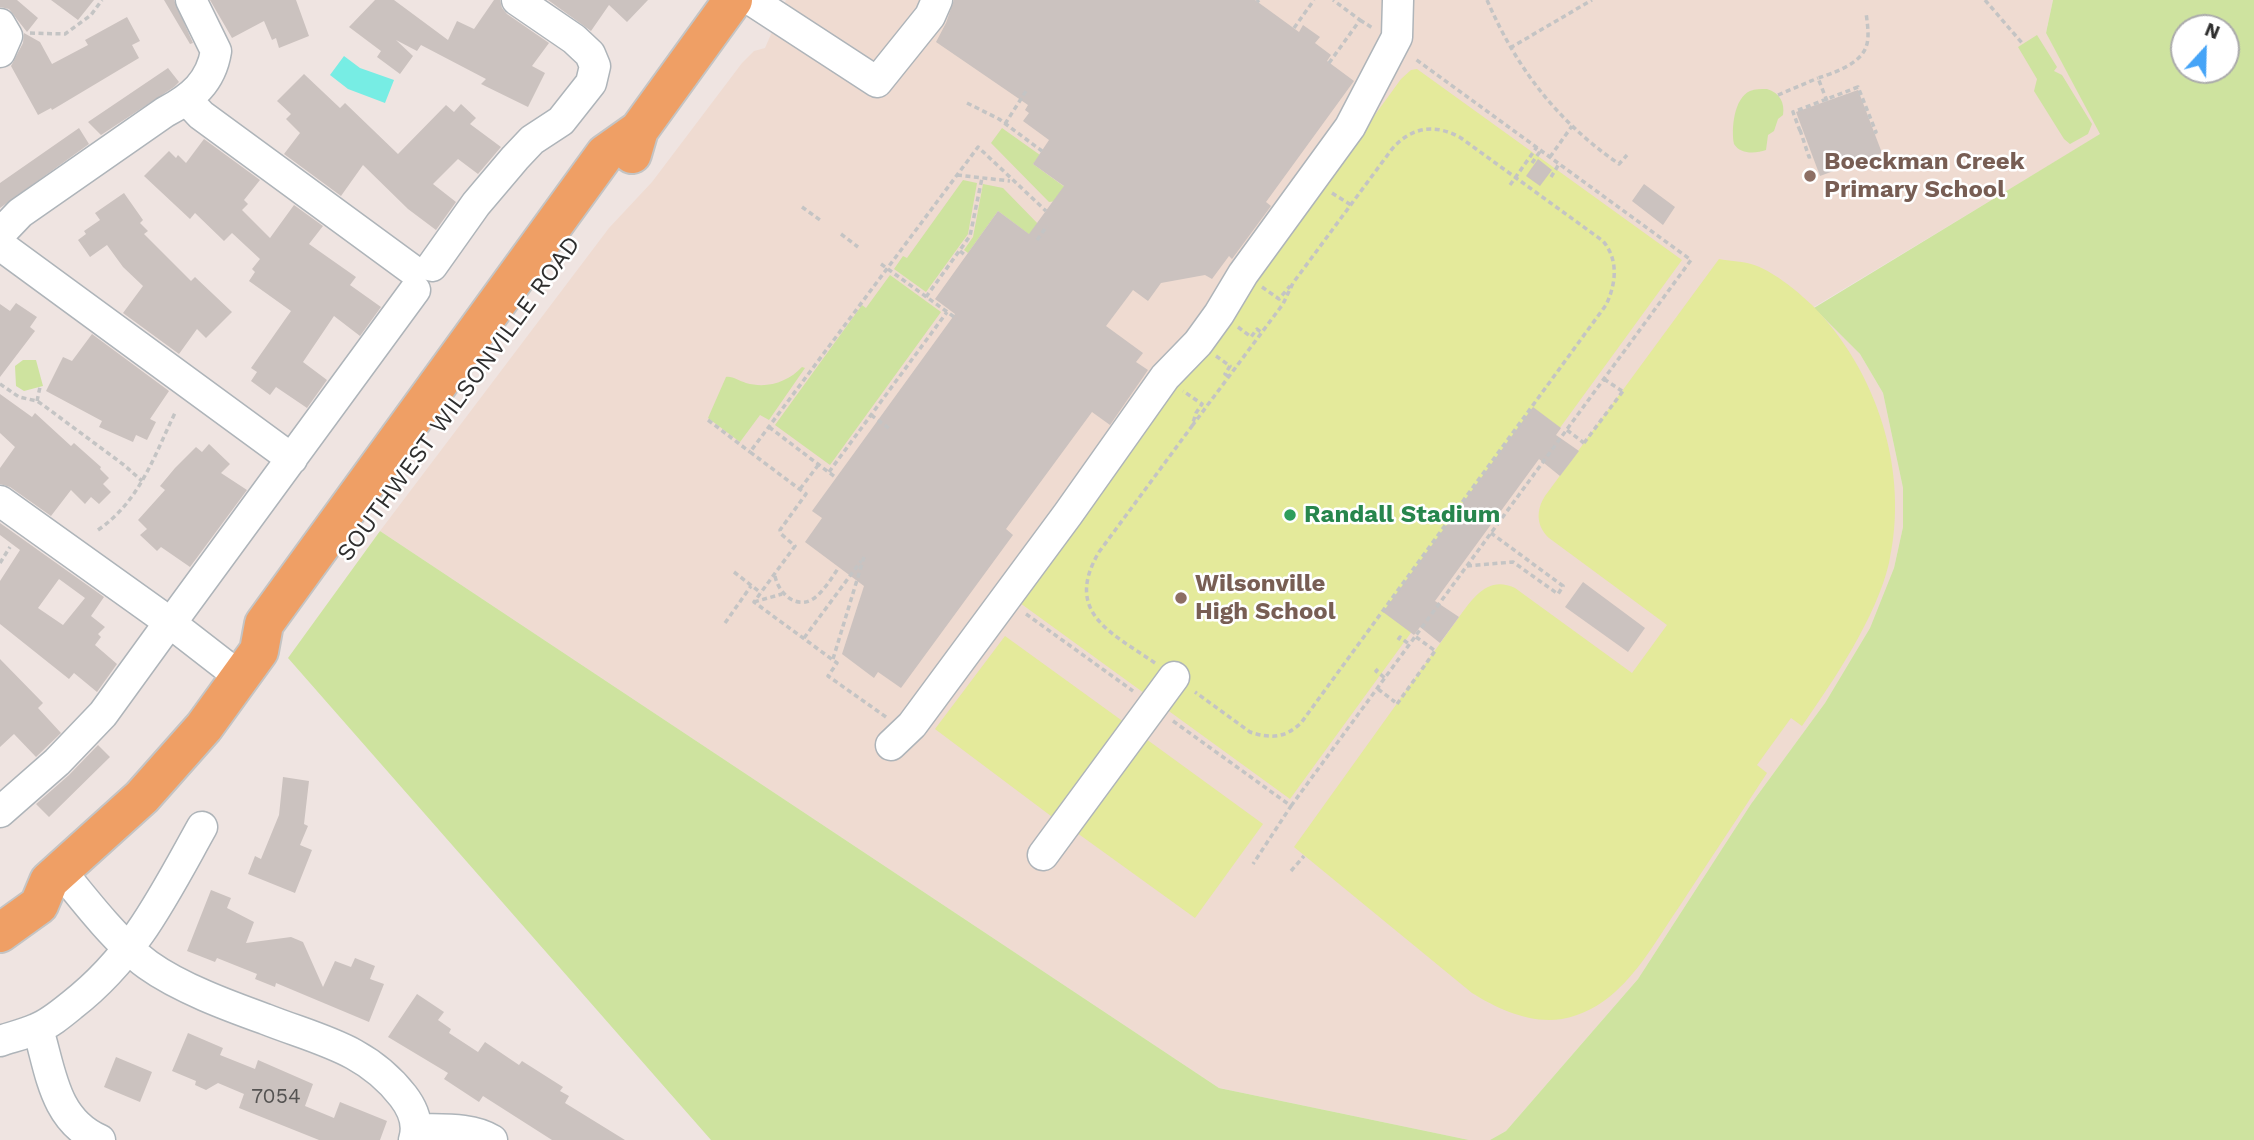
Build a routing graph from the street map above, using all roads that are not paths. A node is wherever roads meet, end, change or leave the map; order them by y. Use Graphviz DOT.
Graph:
graph roads {
  1 [pos="191,0"];
  2 [pos="517,0"];
  3 [pos="733,0"];
  4 [pos="751,0"];
  5 [pos="937,0"];
  6 [pos="1398,0"];
  7 [pos="187,100"];
  8 [pos="0,234"];
  9 [pos="0,245"];
  10 [pos="419,275"];
  11 [pos="292,459"];
  12 [pos="0,500"];
  13 [pos="170,623"];
  14 [pos="250,664"];
  15 [pos="1174,677"];
  16 [pos="891,732"];
  17 [pos="0,812"];
  18 [pos="202,827"];
  19 [pos="1043,855"];
  20 [pos="55,876"];
  21 [pos="0,903"];
  22 [pos="0,933"];
  23 [pos="130,950"];
  24 [pos="38,1029"];
  25 [pos="0,1041"];
  26 [pos="416,1135"];
  27 [pos="100,1140"];
  28 [pos="492,1140"];
  1 -- 7 [label="street"];
  2 -- 10 [label="street"];
  3 -- 14 [label="main road, SOUTHWEST WILSONVILLE ROAD"];
  4 -- 5 [label="street"];
  6 -- 16 [label="street"];
  7 -- 8 [label="street"];
  7 -- 10 [label="street"];
  9 -- 11 [label="street"];
  10 -- 11 [label="street"];
  11 -- 13 [label="street"];
  12 -- 13 [label="street"];
  13 -- 14 [label="street"];
  13 -- 17 [label="street"];
  14 -- 20 [label="main road, SOUTHWEST WILSONVILLE ROAD"];
  15 -- 19 [label="street"];
  18 -- 23 [label="street"];
  20 -- 21 [label="main road, SOUTHWEST WILSONVILLE ROAD"];
  20 -- 22 [label="main road, SOUTHWEST WILSONVILLE ROAD"];
  20 -- 23 [label="street"];
  23 -- 24 [label="street"];
  23 -- 26 [label="street"];
  24 -- 25 [label="street"];
  24 -- 27 [label="street"];
  26 -- 28 [label="street"];
}
